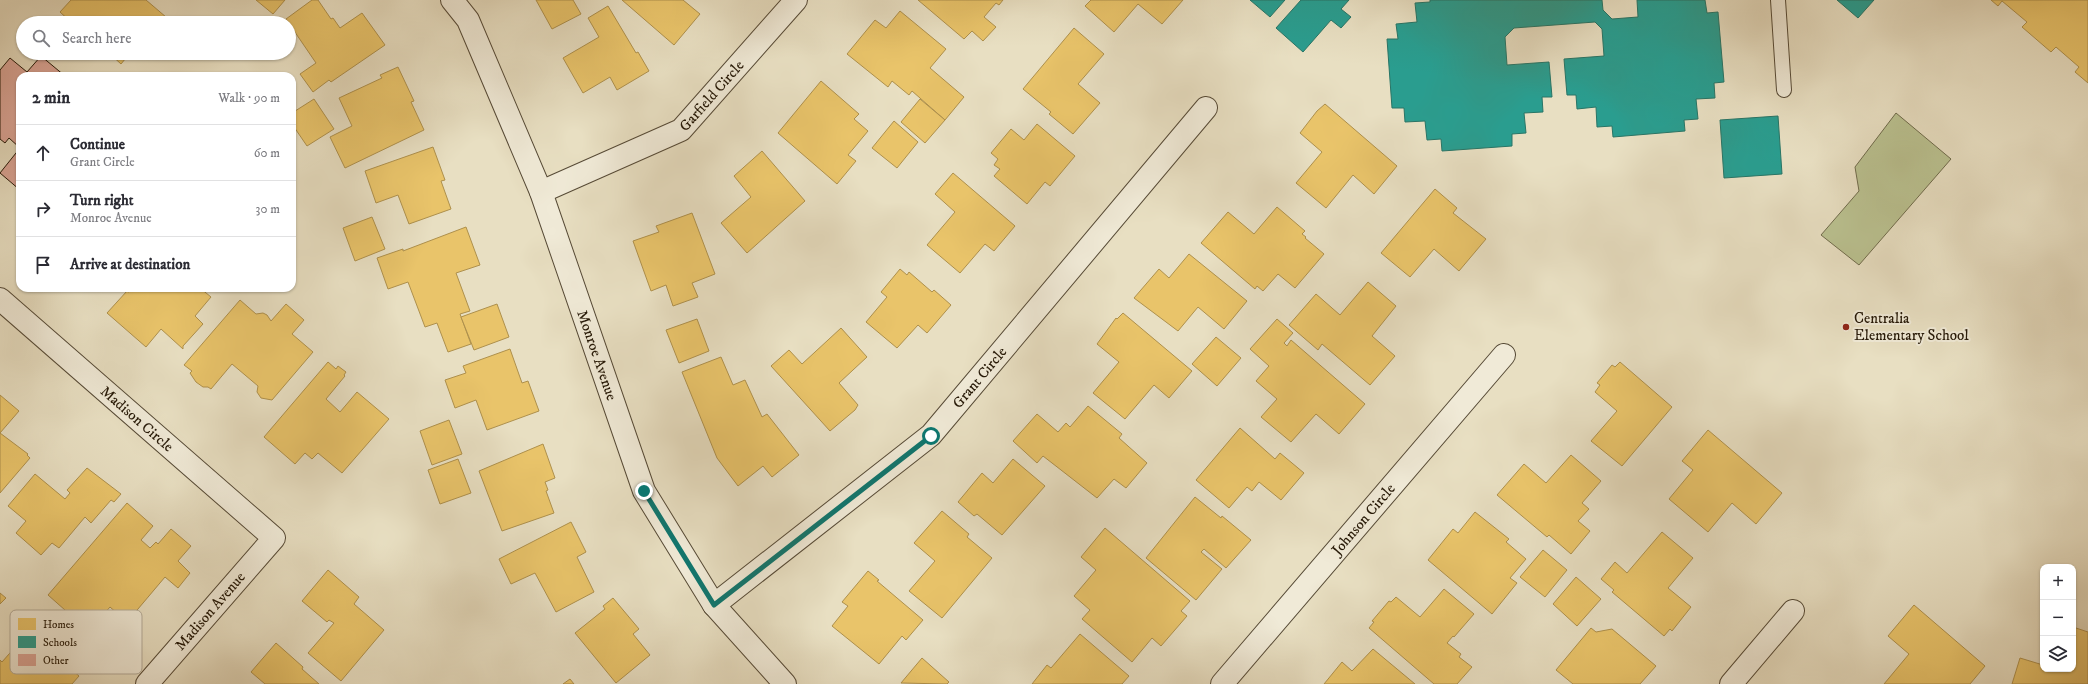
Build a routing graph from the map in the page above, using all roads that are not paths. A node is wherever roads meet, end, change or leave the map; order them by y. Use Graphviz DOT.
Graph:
graph roads {
  1 [pos="452,0"];
  2 [pos="796,0"];
  3 [pos="1778,0"];
  4 [pos="1784,90"];
  5 [pos="1206,108"];
  6 [pos="541,192"];
  7 [pos="0,300"];
  8 [pos="1504,355"];
  9 [pos="274,538"];
  10 [pos="714,605"];
  11 [pos="1793,611"];
  12 [pos="147,684"];
  13 [pos="786,684"];
  14 [pos="1222,684"];
  15 [pos="1731,684"];
  1 -- 6 [label="street, Monroe Avenue"];
  2 -- 6 [label="street, Garfield Circle"];
  3 -- 4 [label="lane"];
  5 -- 10 [label="street, Grant Circle"];
  6 -- 10 [label="street, Monroe Avenue"];
  7 -- 9 [label="street, Madison Circle"];
  8 -- 14 [label="street, Johnson Circle"];
  9 -- 12 [label="street, Madison Avenue"];
  10 -- 13 [label="street, Monroe Avenue"];
  11 -- 15 [label="street"];
}
